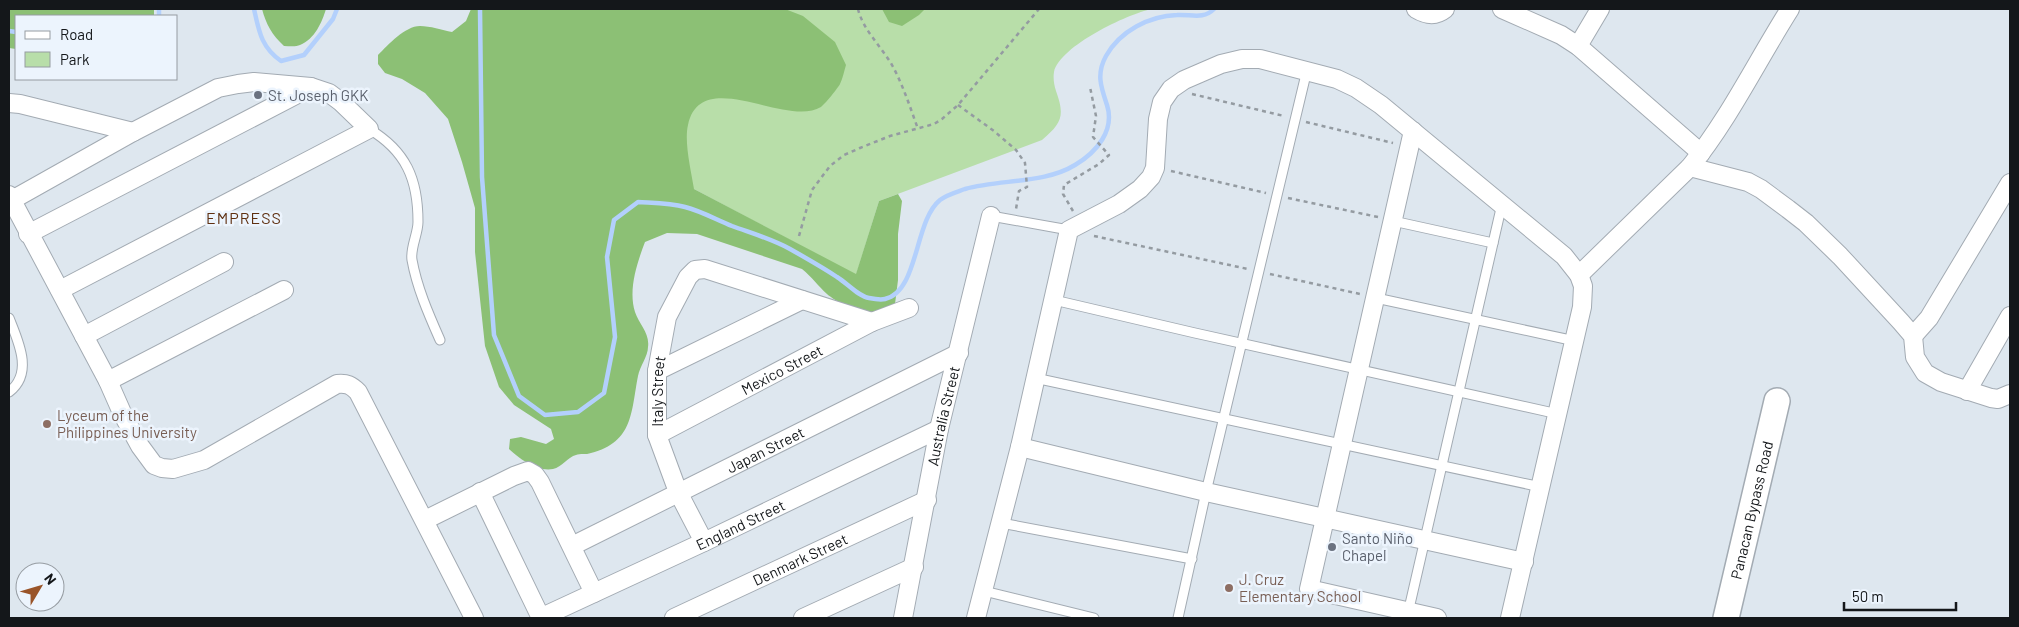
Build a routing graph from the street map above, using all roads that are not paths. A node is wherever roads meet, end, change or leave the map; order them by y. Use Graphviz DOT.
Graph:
graph roads {
  1 [pos="1416,9"];
  2 [pos="1445,9"];
  3 [pos="1502,9"];
  4 [pos="1600,9"];
  5 [pos="1790,9"];
  6 [pos="1578,46"];
  7 [pos="1307,70"];
  8 [pos="311,87"];
  9 [pos="9,103"];
  10 [pos="368,129"];
  11 [pos="1413,131"];
  12 [pos="133,132"];
  13 [pos="1702,152"];
  14 [pos="1690,167"];
  15 [pos="2010,183"];
  16 [pos="10,197"];
  17 [pos="1502,204"];
  18 [pos="991,216"];
  19 [pos="1394,221"];
  20 [pos="1075,228"];
  21 [pos="28,234"];
  22 [pos="1493,243"];
  23 [pos="224,262"];
  24 [pos="1579,275"];
  25 [pos="60,290"];
  26 [pos="284,290"];
  27 [pos="1376,298"];
  28 [pos="802,300"];
  29 [pos="1054,300"];
  30 [pos="909,308"];
  31 [pos="2010,316"];
  32 [pos="9,318"];
  33 [pos="1476,320"];
  34 [pos="872,322"];
  35 [pos="84,336"];
  36 [pos="1913,336"];
  37 [pos="440,340"];
  38 [pos="1575,341"];
  39 [pos="1242,342"];
  40 [pos="959,353"];
  41 [pos="1360,369"];
  42 [pos="657,371"];
  43 [pos="1035,378"];
  44 [pos="108,381"];
  45 [pos="1967,391"];
  46 [pos="9,392"];
  47 [pos="1459,392"];
  48 [pos="2010,394"];
  49 [pos="1777,401"];
  50 [pos="1558,414"];
  51 [pos="1224,419"];
  52 [pos="939,429"];
  53 [pos="657,435"];
  54 [pos="1342,444"];
  55 [pos="1020,448"];
  56 [pos="1442,466"];
  57 [pos="1541,488"];
  58 [pos="480,492"];
  59 [pos="678,492"];
  60 [pos="1206,492"];
  61 [pos="927,500"];
  62 [pos="1325,519"];
  63 [pos="425,520"];
  64 [pos="1001,523"];
  65 [pos="1425,540"];
  66 [pos="704,542"];
  67 [pos="572,546"];
  68 [pos="1192,559"];
  69 [pos="1524,562"];
  70 [pos="914,567"];
  71 [pos="984,591"];
  72 [pos="594,593"];
  73 [pos="1408,615"];
  74 [pos="474,618"];
  75 [pos="540,618"];
  76 [pos="674,618"];
  77 [pos="803,618"];
  78 [pos="903,618"];
  79 [pos="976,618"];
  80 [pos="1094,618"];
  81 [pos="1178,618"];
  82 [pos="1437,618"];
  83 [pos="1510,618"];
  84 [pos="1726,618"];
  1 -- 2 [label="street"];
  3 -- 6 [label="street"];
  4 -- 6 [label="street"];
  5 -- 13 [label="street"];
  6 -- 13 [label="street"];
  7 -- 11 [label="street"];
  7 -- 20 [label="street"];
  7 -- 39 [label="lane"];
  8 -- 10 [label="street"];
  8 -- 12 [label="street"];
  8 -- 21 [label="street"];
  9 -- 12 [label="street"];
  10 -- 25 [label="street"];
  10 -- 37 [label="lane"];
  11 -- 17 [label="street"];
  11 -- 19 [label="street"];
  12 -- 16 [label="street"];
  13 -- 14 [label="street"];
  14 -- 24 [label="street"];
  14 -- 36 [label="street"];
  15 -- 36 [label="street"];
  16 -- 21 [label="street"];
  17 -- 22 [label="lane"];
  17 -- 24 [label="street"];
  18 -- 20 [label="lane"];
  18 -- 40 [label="street, Australia Street"];
  19 -- 22 [label="lane"];
  19 -- 27 [label="street"];
  20 -- 29 [label="street"];
  21 -- 25 [label="street"];
  22 -- 33 [label="lane"];
  23 -- 35 [label="street"];
  24 -- 38 [label="street"];
  25 -- 35 [label="street"];
  26 -- 44 [label="street"];
  27 -- 33 [label="lane"];
  27 -- 41 [label="street"];
  28 -- 34 [label="street"];
  28 -- 42 [label="street"];
  28 -- 42 [label="street, Italy Street"];
  29 -- 39 [label="lane"];
  29 -- 43 [label="street"];
  30 -- 34 [label="street, Mexico Street"];
  31 -- 45 [label="street"];
  32 -- 46 [label="lane"];
  33 -- 38 [label="lane"];
  33 -- 47 [label="lane"];
  34 -- 53 [label="street, Mexico Street"];
  35 -- 44 [label="street"];
  36 -- 45 [label="street"];
  38 -- 50 [label="street"];
  39 -- 41 [label="lane"];
  39 -- 51 [label="lane"];
  40 -- 52 [label="street, Australia Street"];
  40 -- 59 [label="street, Japan Street"];
  41 -- 47 [label="lane"];
  41 -- 54 [label="street"];
  42 -- 53 [label="street, Italy Street"];
  43 -- 51 [label="lane"];
  43 -- 55 [label="street"];
  44 -- 63 [label="street"];
  45 -- 48 [label="street"];
  47 -- 50 [label="lane"];
  47 -- 56 [label="lane"];
  49 -- 84 [label="main road, Panacan Bypass Road"];
  50 -- 57 [label="street"];
  51 -- 54 [label="lane"];
  51 -- 60 [label="lane"];
  52 -- 61 [label="street, Australia Street"];
  52 -- 66 [label="street, England Street"];
  53 -- 59 [label="street, Italy Street"];
  54 -- 56 [label="lane"];
  54 -- 62 [label="street"];
  55 -- 60 [label="street"];
  55 -- 64 [label="street"];
  56 -- 57 [label="lane"];
  56 -- 65 [label="lane"];
  57 -- 69 [label="street"];
  58 -- 63 [label="street"];
  58 -- 67 [label="street"];
  58 -- 75 [label="street"];
  59 -- 66 [label="street, Italy Street"];
  59 -- 67 [label="street, Japan Street"];
  60 -- 62 [label="street"];
  60 -- 68 [label="lane"];
  61 -- 70 [label="street, Australia Street"];
  61 -- 76 [label="street, Denmark Street"];
  62 -- 65 [label="street"];
  62 -- 73 [label="street"];
  63 -- 74 [label="street"];
  64 -- 68 [label="lane"];
  64 -- 71 [label="street"];
  65 -- 69 [label="street"];
  65 -- 73 [label="lane"];
  66 -- 72 [label="street, England Street"];
  67 -- 72 [label="street"];
  68 -- 81 [label="lane"];
  69 -- 83 [label="street"];
  70 -- 77 [label="street"];
  70 -- 78 [label="street, Australia Street"];
  71 -- 79 [label="street"];
  71 -- 80 [label="lane"];
  72 -- 75 [label="street, England Street"];
  73 -- 82 [label="street"];
}
